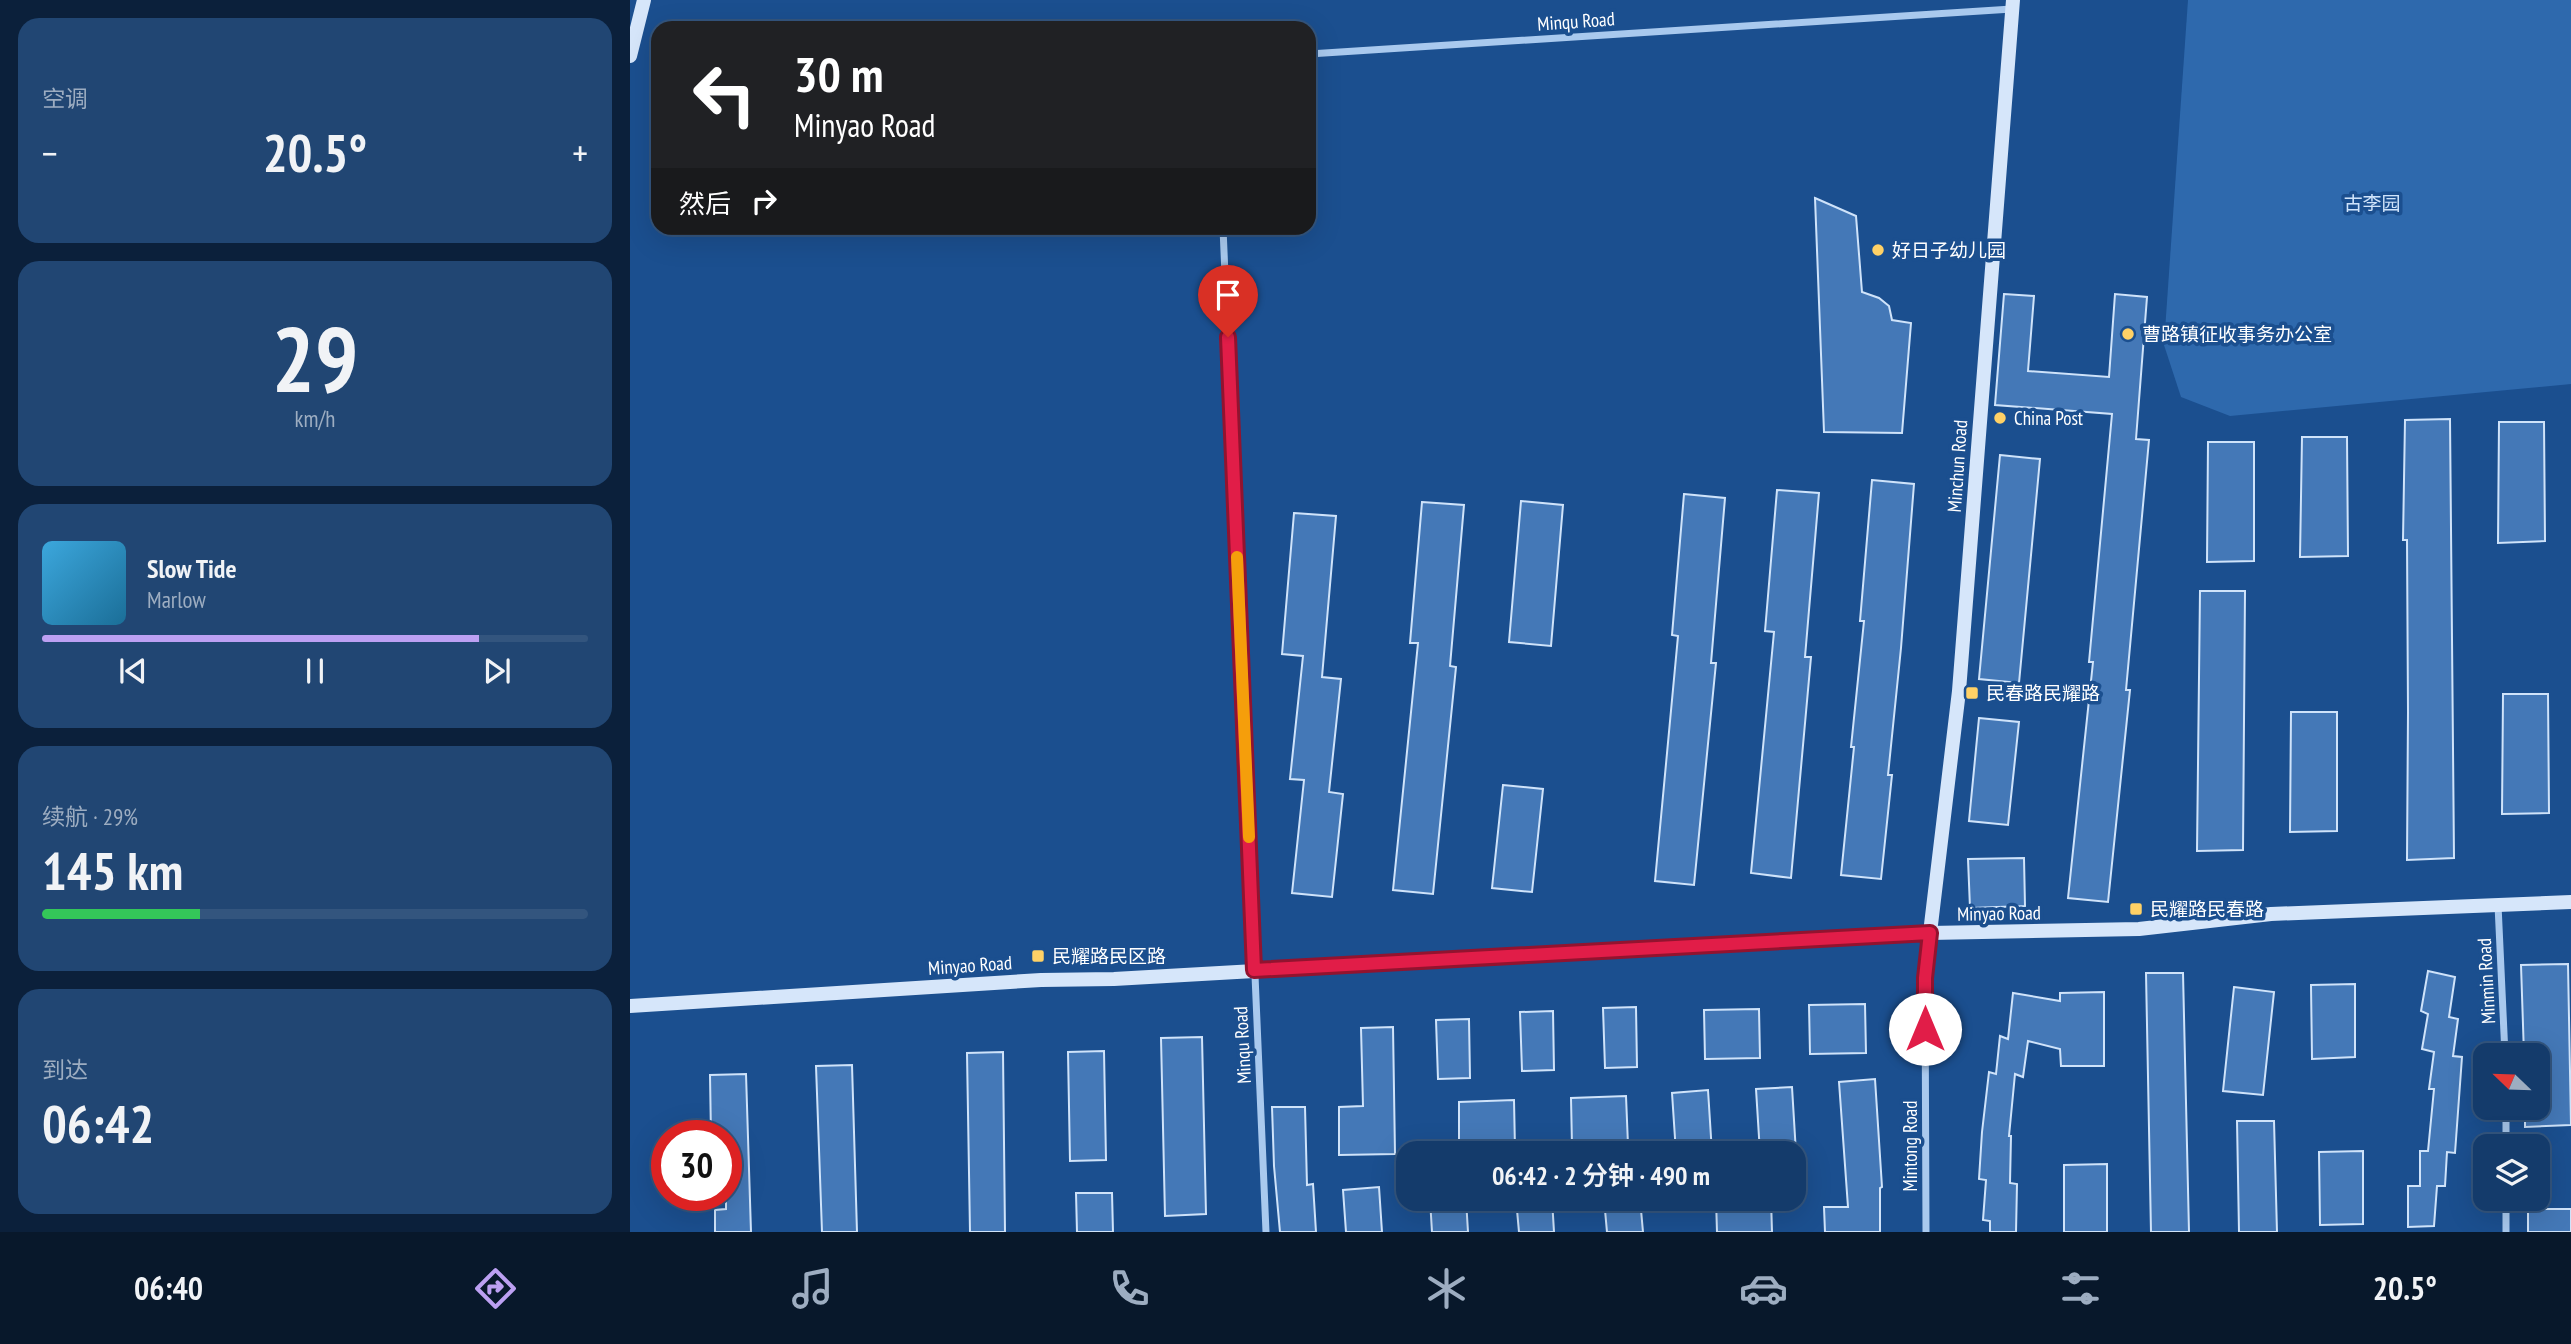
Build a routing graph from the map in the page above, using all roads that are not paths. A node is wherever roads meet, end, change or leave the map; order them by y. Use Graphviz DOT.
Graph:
graph roads {
  1 [pos="644,0"];
  2 [pos="2012,5"];
  3 [pos="1316,54"];
  4 [pos="630,56"];
  5 [pos="1223,235"];
  6 [pos="2571,902"];
  7 [pos="2498,905"];
  8 [pos="1930,933"];
  9 [pos="1254,970"];
  10 [pos="630,1006"];
  11 [pos="2504,1043"];
  12 [pos="2506,1211"];
  13 [pos="1266,1232"];
  14 [pos="1926,1232"];
  15 [pos="2506,1232"];
  1 -- 4 [label="street"];
  2 -- 3 [label="street, Minqu Road"];
  2 -- 8 [label="street, Minchun Road"];
  5 -- 9 [label="street, Minqu Road"];
  6 -- 7 [label="street, Minyao Road"];
  7 -- 8 [label="street, Minyao Road"];
  7 -- 11 [label="street, Minmin Road"];
  8 -- 9 [label="street, Minyao Road"];
  8 -- 14 [label="street, Mintong Road"];
  9 -- 10 [label="street, Minyao Road"];
  9 -- 13 [label="street, Minqu Road"];
  12 -- 15 [label="street"];
}
